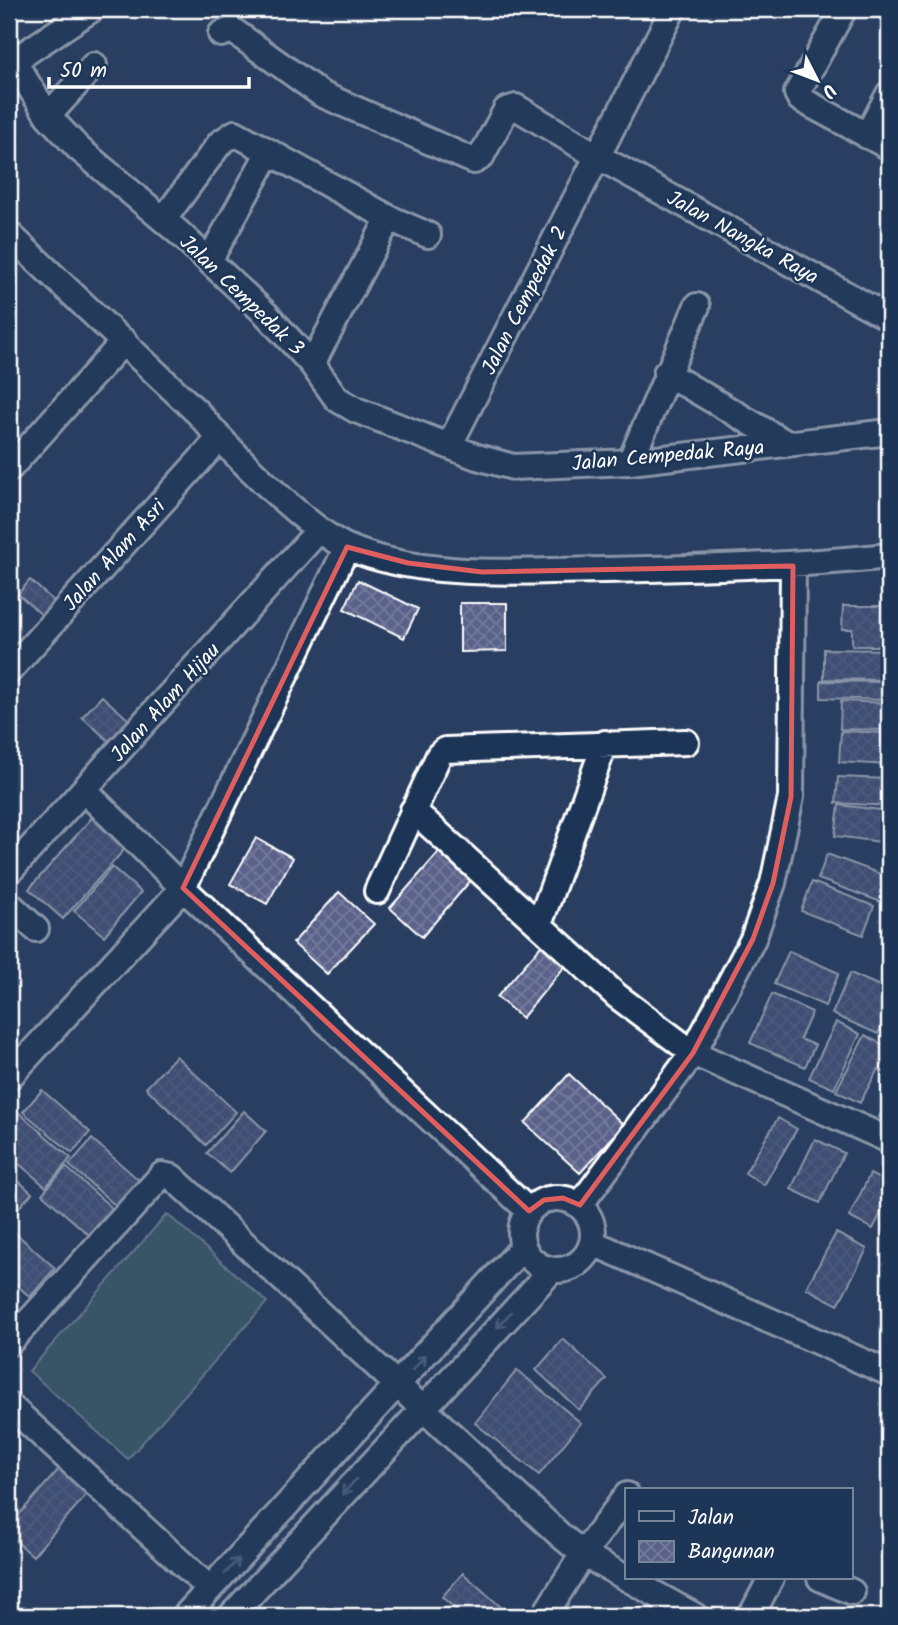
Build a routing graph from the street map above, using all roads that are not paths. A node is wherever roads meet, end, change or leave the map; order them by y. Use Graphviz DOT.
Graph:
graph roads {
  1 [pos="92,9"];
  2 [pos="673,9"];
  3 [pos="844,9"];
  4 [pos="221,34"];
  5 [pos="10,60"];
  6 [pos="94,65"];
  7 [pos="889,94"];
  8 [pos="48,116"];
  9 [pos="867,136"];
  10 [pos="889,147"];
  11 [pos="270,152"];
  12 [pos="597,156"];
  13 [pos="389,218"];
  14 [pos="164,219"];
  15 [pos="428,235"];
  16 [pos="14,249"];
  17 [pos="209,261"];
  18 [pos="698,306"];
  19 [pos="889,318"];
  20 [pos="124,341"];
  21 [pos="312,364"];
  22 [pos="666,373"];
  23 [pos="889,432"];
  24 [pos="219,439"];
  25 [pos="786,443"];
  26 [pos="450,444"];
  27 [pos="630,462"];
  28 [pos="9,469"];
  29 [pos="319,530"];
  30 [pos="347,547"];
  31 [pos="889,556"];
  32 [pos="793,566"];
  33 [pos="9,671"];
  34 [pos="686,742"];
  35 [pos="605,743"];
  36 [pos="85,791"];
  37 [pos="413,810"];
  38 [pos="9,872"];
  39 [pos="183,888"];
  40 [pos="377,891"];
  41 [pos="9,904"];
  42 [pos="539,925"];
  43 [pos="36,929"];
  44 [pos="693,1053"];
  45 [pos="9,1077"];
  46 [pos="889,1140"];
  47 [pos="580,1205"];
  48 [pos="529,1211"];
  49 [pos="593,1243"];
  50 [pos="523,1247"];
  51 [pos="551,1271"];
  52 [pos="9,1343"];
  53 [pos="889,1373"];
  54 [pos="398,1386"];
  55 [pos="9,1405"];
  56 [pos="422,1408"];
  57 [pos="625,1498"];
  58 [pos="583,1553"];
  59 [pos="625,1577"];
  60 [pos="631,1580"];
  61 [pos="770,1580"];
  62 [pos="825,1580"];
  63 [pos="210,1589"];
  64 [pos="852,1592"];
  65 [pos="185,1616"];
  66 [pos="231,1616"];
  67 [pos="544,1616"];
  68 [pos="695,1616"];
  69 [pos="751,1616"];
  1 -- 5 [label="street"];
  2 -- 12 [label="street, Jalan Cempedak 2"];
  3 -- 9 [label="street"];
  4 -- 12 [label="street, Jalan Nangka Raya"];
  5 -- 8 [label="street, Jalan Cempedak 3"];
  6 -- 8 [label="street"];
  7 -- 9 [label="street"];
  8 -- 14 [label="street, Jalan Cempedak 3"];
  9 -- 10 [label="street"];
  11 -- 13 [label="street"];
  11 -- 14 [label="street"];
  11 -- 17 [label="street"];
  12 -- 19 [label="street, Jalan Nangka Raya"];
  12 -- 26 [label="street, Jalan Cempedak 2"];
  13 -- 15 [label="street"];
  13 -- 21 [label="street"];
  14 -- 17 [label="street, Jalan Cempedak 3"];
  16 -- 20 [label="street"];
  17 -- 21 [label="street, Jalan Cempedak 3"];
  18 -- 22 [label="street"];
  20 -- 24 [label="street"];
  20 -- 28 [label="street"];
  21 -- 26 [label="street, Jalan Cempedak 3"];
  22 -- 25 [label="street"];
  22 -- 27 [label="street"];
  23 -- 25 [label="street, Jalan Cempedak Raya"];
  24 -- 29 [label="street"];
  24 -- 33 [label="street, Jalan Alam Asri"];
  25 -- 27 [label="street, Jalan Cempedak Raya"];
  26 -- 27 [label="street, Jalan Cempedak Raya"];
  29 -- 30 [label="street"];
  29 -- 36 [label="street, Jalan Alam Hijau"];
  30 -- 32 [label="street"];
  30 -- 39 [label="street"];
  31 -- 32 [label="street"];
  32 -- 44 [label="street"];
  34 -- 35 [label="street"];
  35 -- 37 [label="street"];
  35 -- 42 [label="street"];
  36 -- 38 [label="street, Jalan Alam Hijau"];
  36 -- 39 [label="street"];
  37 -- 40 [label="street"];
  37 -- 42 [label="street"];
  39 -- 45 [label="street"];
  39 -- 48 [label="street"];
  41 -- 43 [label="street"];
  42 -- 44 [label="street"];
  44 -- 46 [label="street"];
  44 -- 47 [label="street"];
  47 -- 48 [label="street"];
  47 -- 49 [label="street"];
  48 -- 50 [label="street"];
  49 -- 51 [label="street"];
  49 -- 53 [label="street"];
  50 -- 51 [label="street"];
  54 -- 50 [label="street, one-way"];
  51 -- 56 [label="street, one-way"];
  52 -- 54 [label="street"];
  54 -- 56 [label="street"];
  63 -- 54 [label="street, one-way"];
  55 -- 63 [label="street"];
  56 -- 58 [label="street"];
  56 -- 66 [label="street, one-way"];
  57 -- 58 [label="street"];
  58 -- 59 [label="street"];
  58 -- 67 [label="street"];
  60 -- 68 [label="street"];
  61 -- 69 [label="street"];
  62 -- 64 [label="street"];
  63 -- 65 [label="street"];
}
